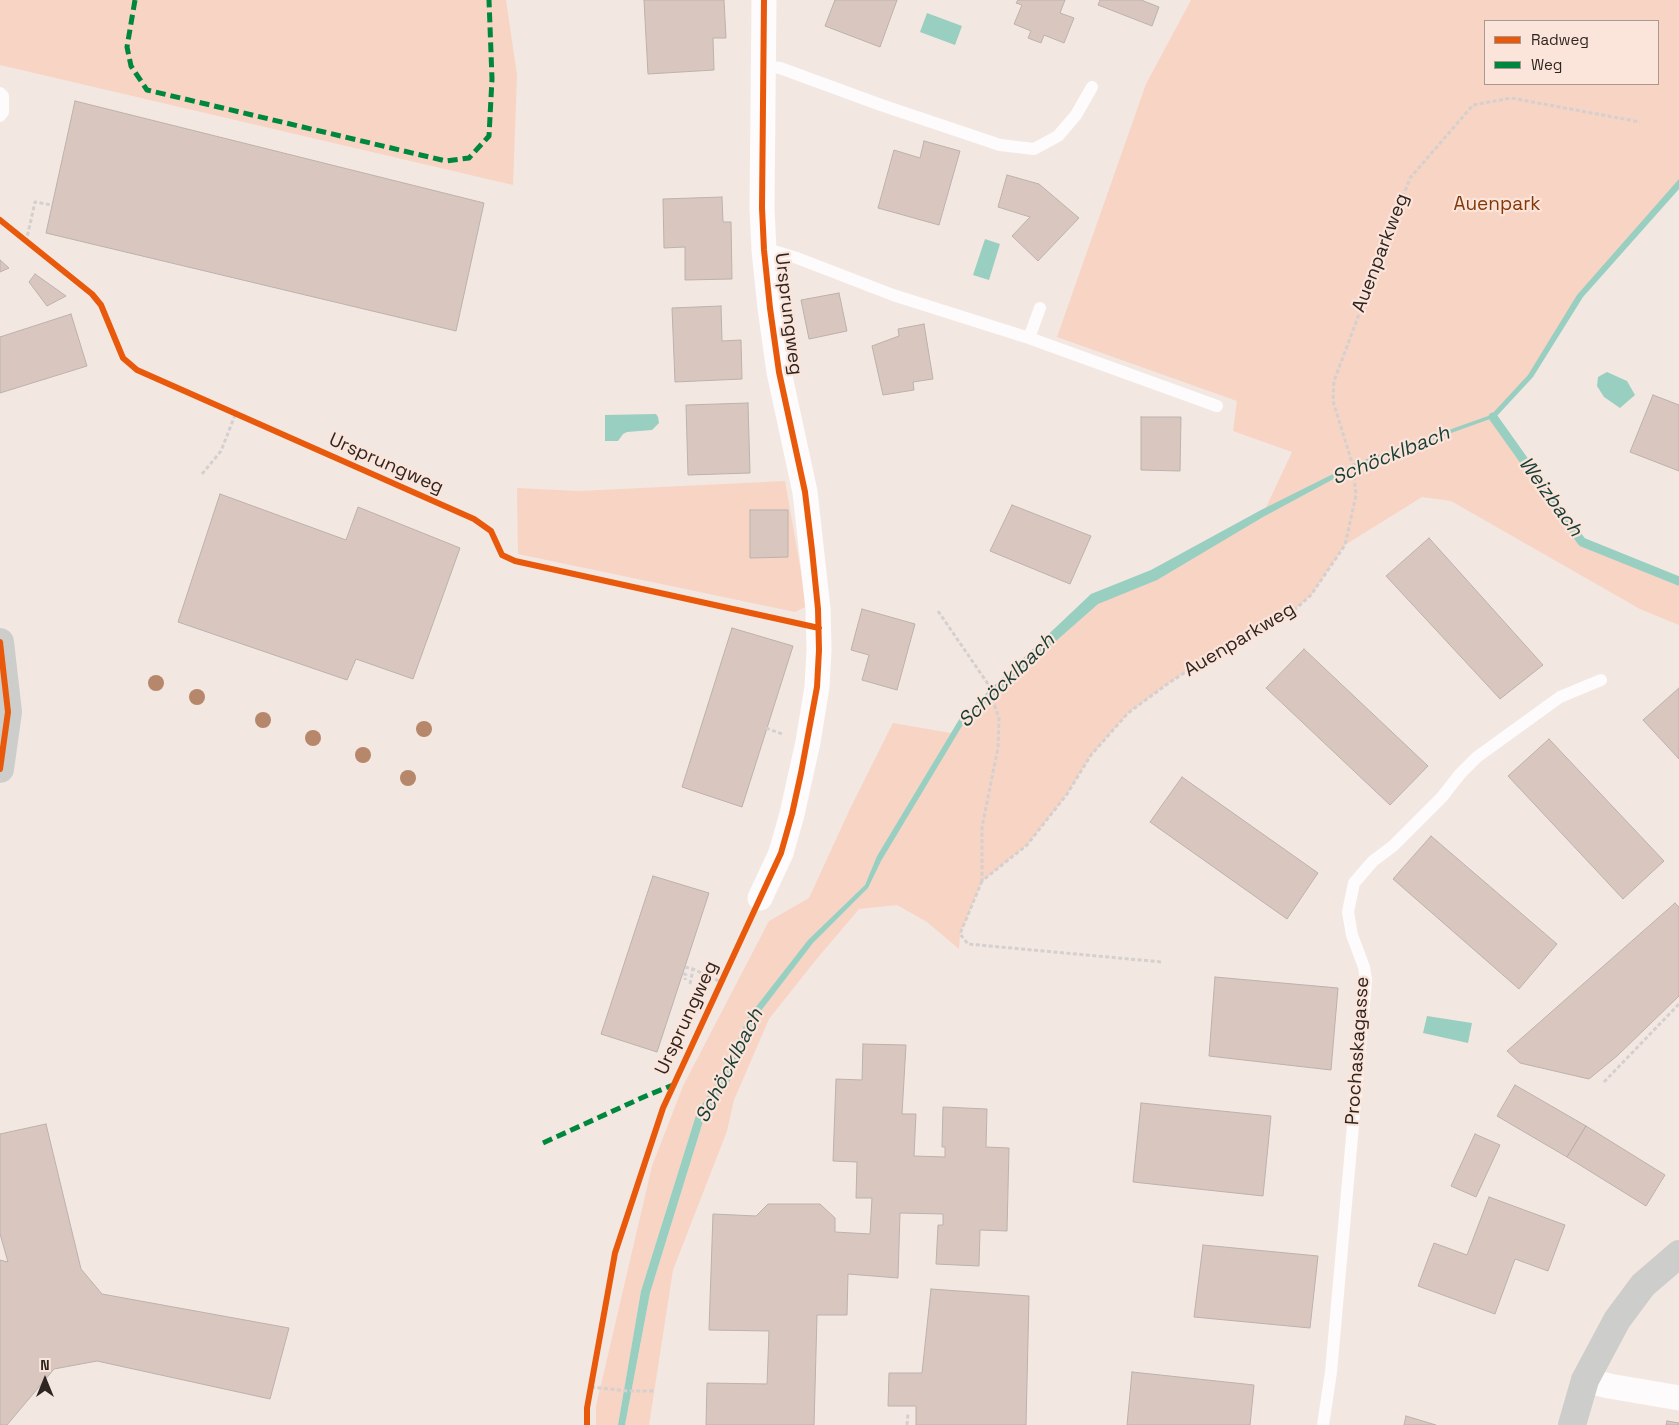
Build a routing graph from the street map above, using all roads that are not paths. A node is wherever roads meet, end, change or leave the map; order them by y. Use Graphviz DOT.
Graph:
graph roads {
  1 [pos="764,0"];
  2 [pos="764,66"];
  3 [pos="1092,87"];
  4 [pos="0,93"];
  5 [pos="0,116"];
  6 [pos="764,250"];
  7 [pos="1040,308"];
  8 [pos="1029,338"];
  9 [pos="1217,406"];
  10 [pos="0,642"];
  11 [pos="1601,680"];
  12 [pos="0,770"];
  13 [pos="760,898"];
  14 [pos="1679,1254"];
  15 [pos="1585,1380"];
  16 [pos="1679,1398"];
  17 [pos="1323,1425"];
  18 [pos="1572,1425"];
  1 -- 2 [label="street, Ursprungweg"];
  2 -- 3 [label="lane"];
  2 -- 6 [label="street, Ursprungweg"];
  4 -- 5 [label="lane"];
  6 -- 8 [label="lane, Ursprungweg"];
  6 -- 13 [label="street, Ursprungweg"];
  7 -- 8 [label="lane"];
  8 -- 9 [label="lane, Ursprungweg"];
  10 -- 12 [label="main road"];
  11 -- 17 [label="lane, Prochaskagasse"];
  14 -- 15 [label="main road"];
  15 -- 16 [label="street"];
  15 -- 18 [label="main road"];
}
